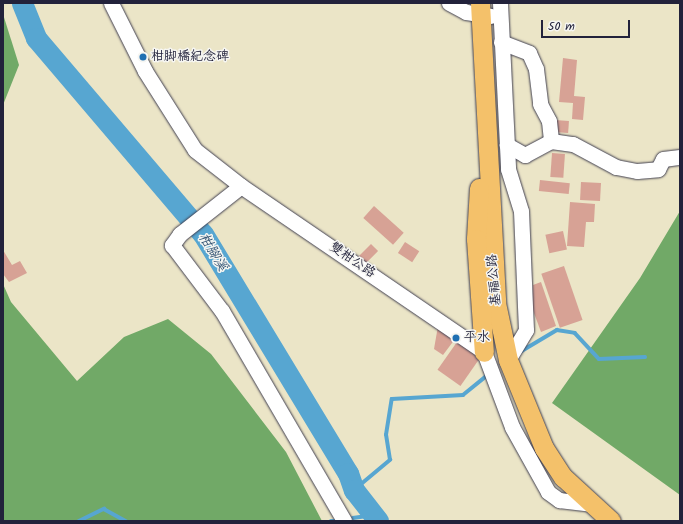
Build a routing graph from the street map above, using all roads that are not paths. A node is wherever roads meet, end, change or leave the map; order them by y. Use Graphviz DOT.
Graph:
graph roads {
  1 [pos="112,3"];
  2 [pos="449,3"];
  3 [pos="480,10"];
  4 [pos="500,10"];
  5 [pos="501,42"];
  6 [pos="551,141"];
  7 [pos="507,145"];
  8 [pos="680,157"];
  9 [pos="487,175"];
  10 [pos="241,186"];
  11 [pos="484,352"];
  12 [pos="508,360"];
  13 [pos="591,504"];
  14 [pos="344,521"];
  15 [pos="611,521"];
  1 -- 10 [label="street, 雙柑公路"];
  2 -- 3 [label="street"];
  3 -- 4 [label="street"];
  3 -- 9 [label="main road, 基福公路"];
  4 -- 5 [label="street"];
  5 -- 6 [label="street"];
  5 -- 7 [label="street"];
  6 -- 7 [label="street"];
  6 -- 8 [label="street"];
  7 -- 12 [label="street"];
  9 -- 11 [label="main road"];
  9 -- 12 [label="main road, 基福公路"];
  10 -- 11 [label="street, 雙柑公路"];
  10 -- 14 [label="street"];
  11 -- 13 [label="street"];
  12 -- 13 [label="main road, 基福公路"];
  13 -- 15 [label="main road, 基福公路"];
}
